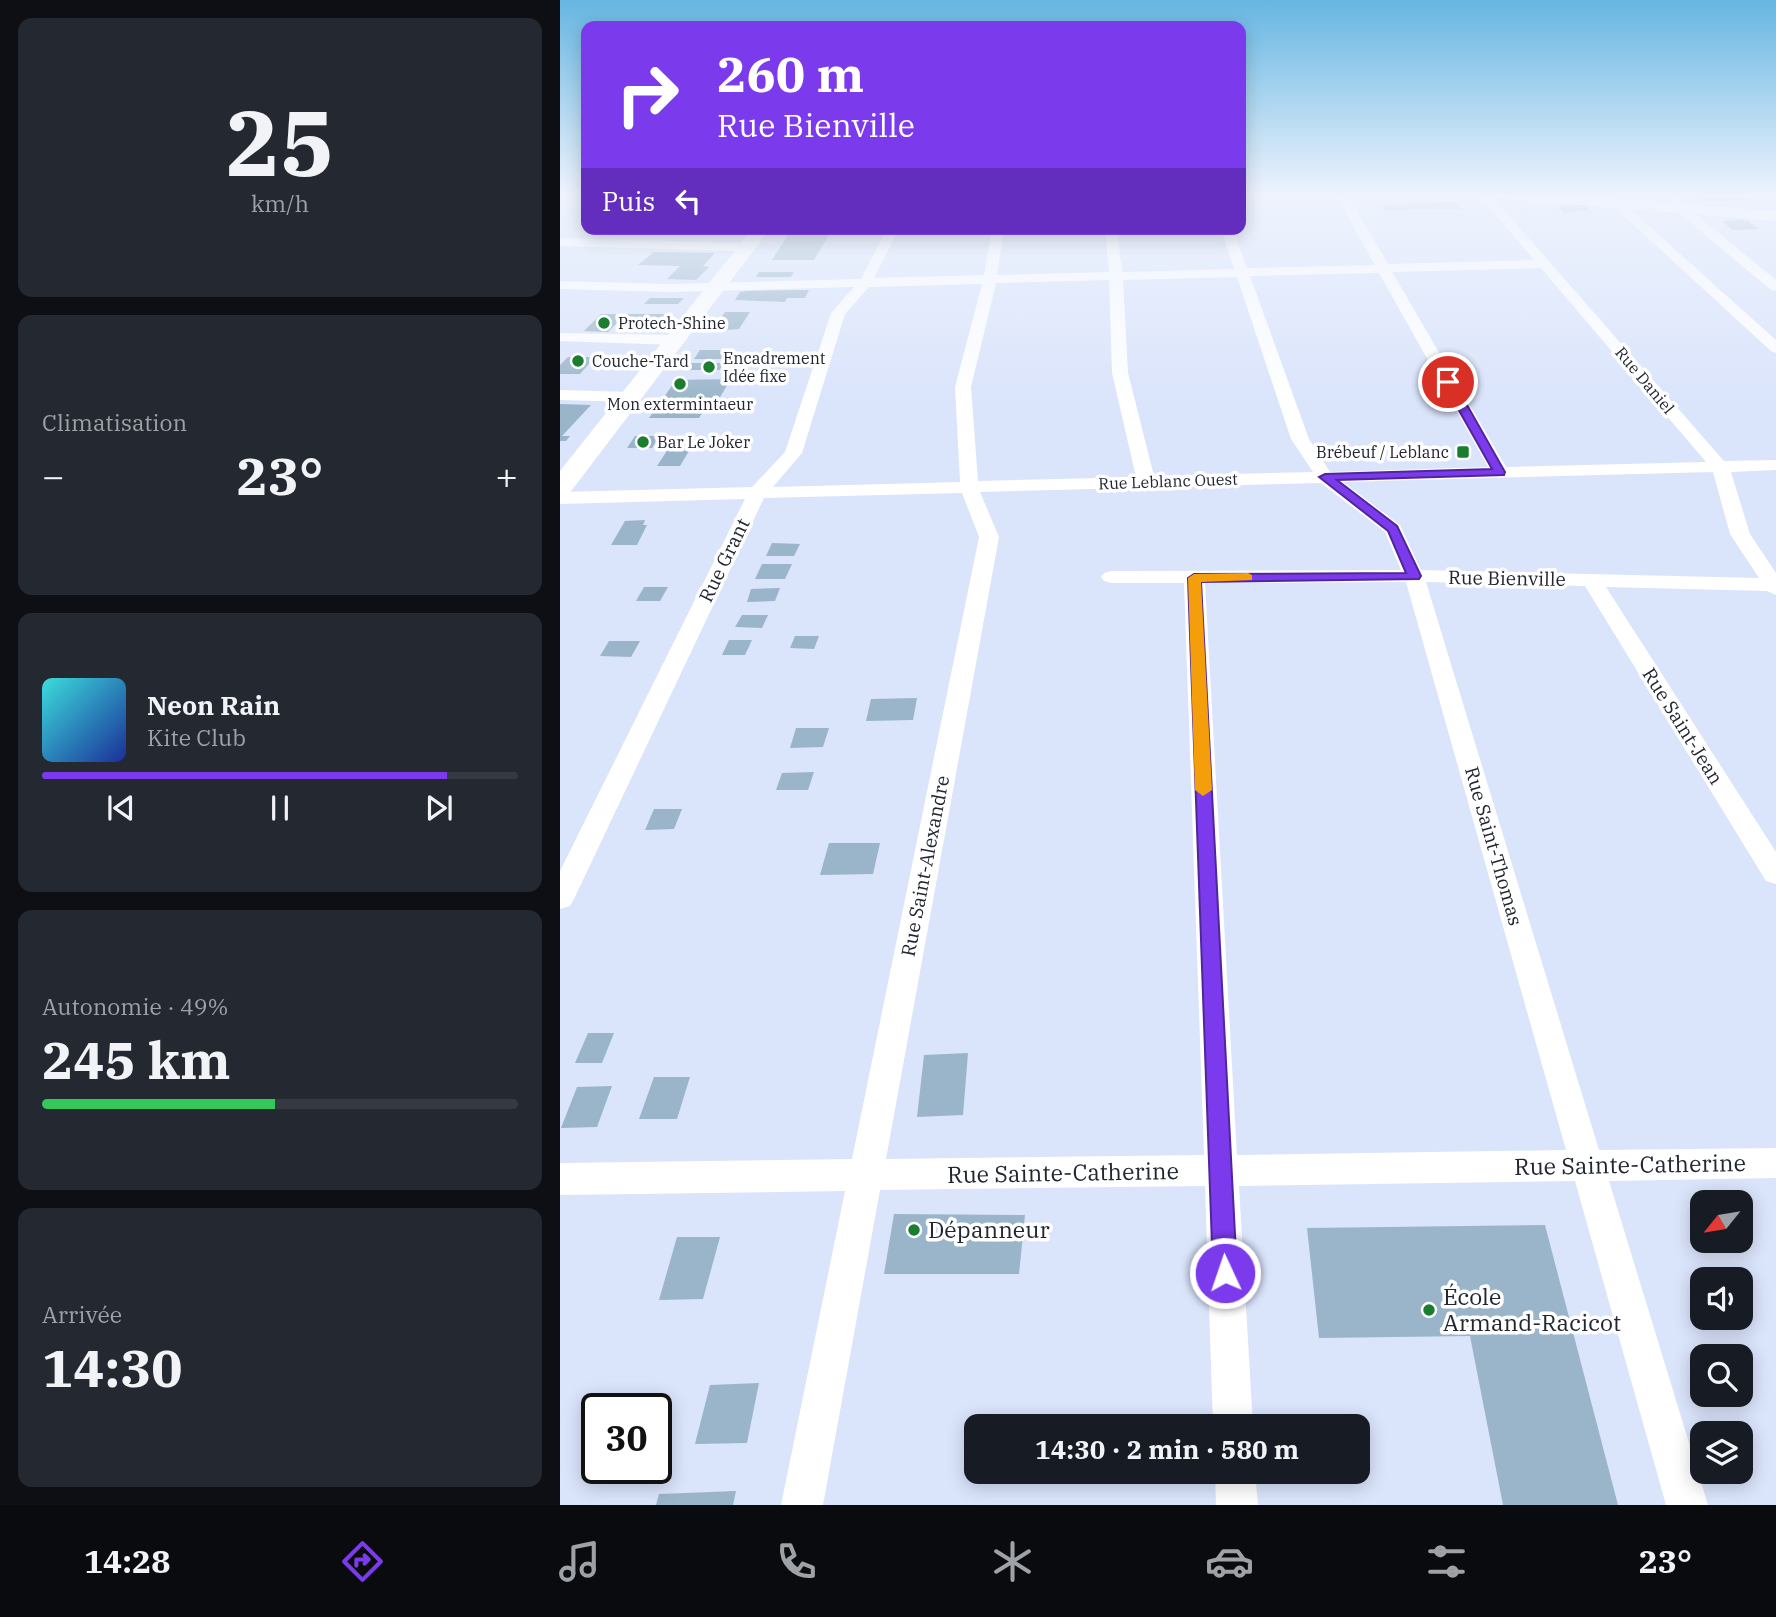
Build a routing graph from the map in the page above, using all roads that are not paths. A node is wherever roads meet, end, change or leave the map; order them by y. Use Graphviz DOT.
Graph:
graph roads {
  1 [pos="734,264"];
  2 [pos="875,264"];
  3 [pos="992,264"];
  4 [pos="1115,264"];
  5 [pos="1240,264"];
  6 [pos="1381,264"];
  7 [pos="1538,264"];
  8 [pos="1546,264"];
  9 [pos="1684,264"];
  10 [pos="1750,264"];
  11 [pos="1384,269"];
  12 [pos="1243,273"];
  13 [pos="1116,275"];
  14 [pos="990,279"];
  15 [pos="865,283"];
  16 [pos="560,285"];
  17 [pos="1776,286"];
  18 [pos="718,287"];
  19 [pos="560,337"];
  20 [pos="676,341"];
  21 [pos="1776,348"];
  22 [pos="560,395"];
  23 [pos="632,397"];
  24 [pos="1776,465"];
  25 [pos="1719,466"];
  26 [pos="1500,472"];
  27 [pos="565,476"];
  28 [pos="1325,477"];
  29 [pos="1146,482"];
  30 [pos="968,487"];
  31 [pos="757,493"];
  32 [pos="560,499"];
  33 [pos="1414,576"];
  34 [pos="1111,578"];
  35 [pos="1194,578"];
  36 [pos="1591,579"];
  37 [pos="1775,586"];
  38 [pos="1776,873"];
  39 [pos="560,899"];
  40 [pos="1776,1163"];
  41 [pos="1588,1166"];
  42 [pos="1220,1170"];
  43 [pos="865,1175"];
  44 [pos="560,1179"];
  45 [pos="1232,1414"];
  46 [pos="1236,1484"];
  47 [pos="802,1505"];
  48 [pos="1237,1505"];
  49 [pos="1687,1505"];
  1 -- 18 [label="main road"];
  2 -- 15 [label="street, Rue Grant"];
  3 -- 14 [label="street, Rue Saint-Alexandre"];
  4 -- 13 [label="street"];
  5 -- 12 [label="street, Rue Saint-Thomas"];
  6 -- 11 [label="street"];
  7 -- 11 [label="street"];
  8 -- 25 [label="street, Rue Daniel"];
  9 -- 21 [label="street"];
  10 -- 17 [label="street"];
  11 -- 12 [label="street"];
  11 -- 26 [label="street"];
  12 -- 13 [label="street"];
  12 -- 28 [label="street, Rue Saint-Thomas"];
  13 -- 14 [label="street"];
  13 -- 29 [label="street"];
  14 -- 15 [label="street"];
  14 -- 30 [label="street, Rue Saint-Alexandre"];
  15 -- 18 [label="street"];
  15 -- 31 [label="street, Rue Grant"];
  16 -- 18 [label="street"];
  18 -- 20 [label="main road"];
  19 -- 20 [label="street"];
  20 -- 23 [label="main road"];
  22 -- 23 [label="street"];
  23 -- 27 [label="main road"];
  24 -- 25 [label="street, Rue Leblanc Ouest"];
  25 -- 26 [label="street, Rue Leblanc Ouest"];
  25 -- 37 [label="street, Rue Daniel"];
  26 -- 28 [label="street, Rue Leblanc Ouest"];
  28 -- 29 [label="street, Rue Leblanc Ouest"];
  28 -- 33 [label="street, Rue Saint-Thomas"];
  29 -- 30 [label="street, Rue Leblanc Ouest"];
  30 -- 31 [label="street, Rue Leblanc Ouest"];
  30 -- 43 [label="street, Rue Saint-Alexandre"];
  31 -- 32 [label="street, Rue Leblanc Ouest"];
  31 -- 39 [label="street, Rue Grant"];
  33 -- 35 [label="street, Rue Bienville"];
  33 -- 36 [label="street, Rue Bienville"];
  33 -- 41 [label="street, Rue Saint-Thomas"];
  34 -- 35 [label="street, Rue Bienville"];
  35 -- 42 [label="street"];
  36 -- 37 [label="street, Rue Bienville"];
  36 -- 38 [label="street, Rue Saint-Jean"];
  40 -- 41 [label="street, Rue Sainte-Catherine"];
  41 -- 42 [label="street, Rue Sainte-Catherine"];
  41 -- 49 [label="street, Rue Saint-Thomas"];
  42 -- 43 [label="street, Rue Sainte-Catherine"];
  42 -- 45 [label="street"];
  43 -- 44 [label="street, Rue Sainte-Catherine"];
  43 -- 47 [label="street, Rue Saint-Alexandre"];
  46 -- 48 [label="street"];
}
